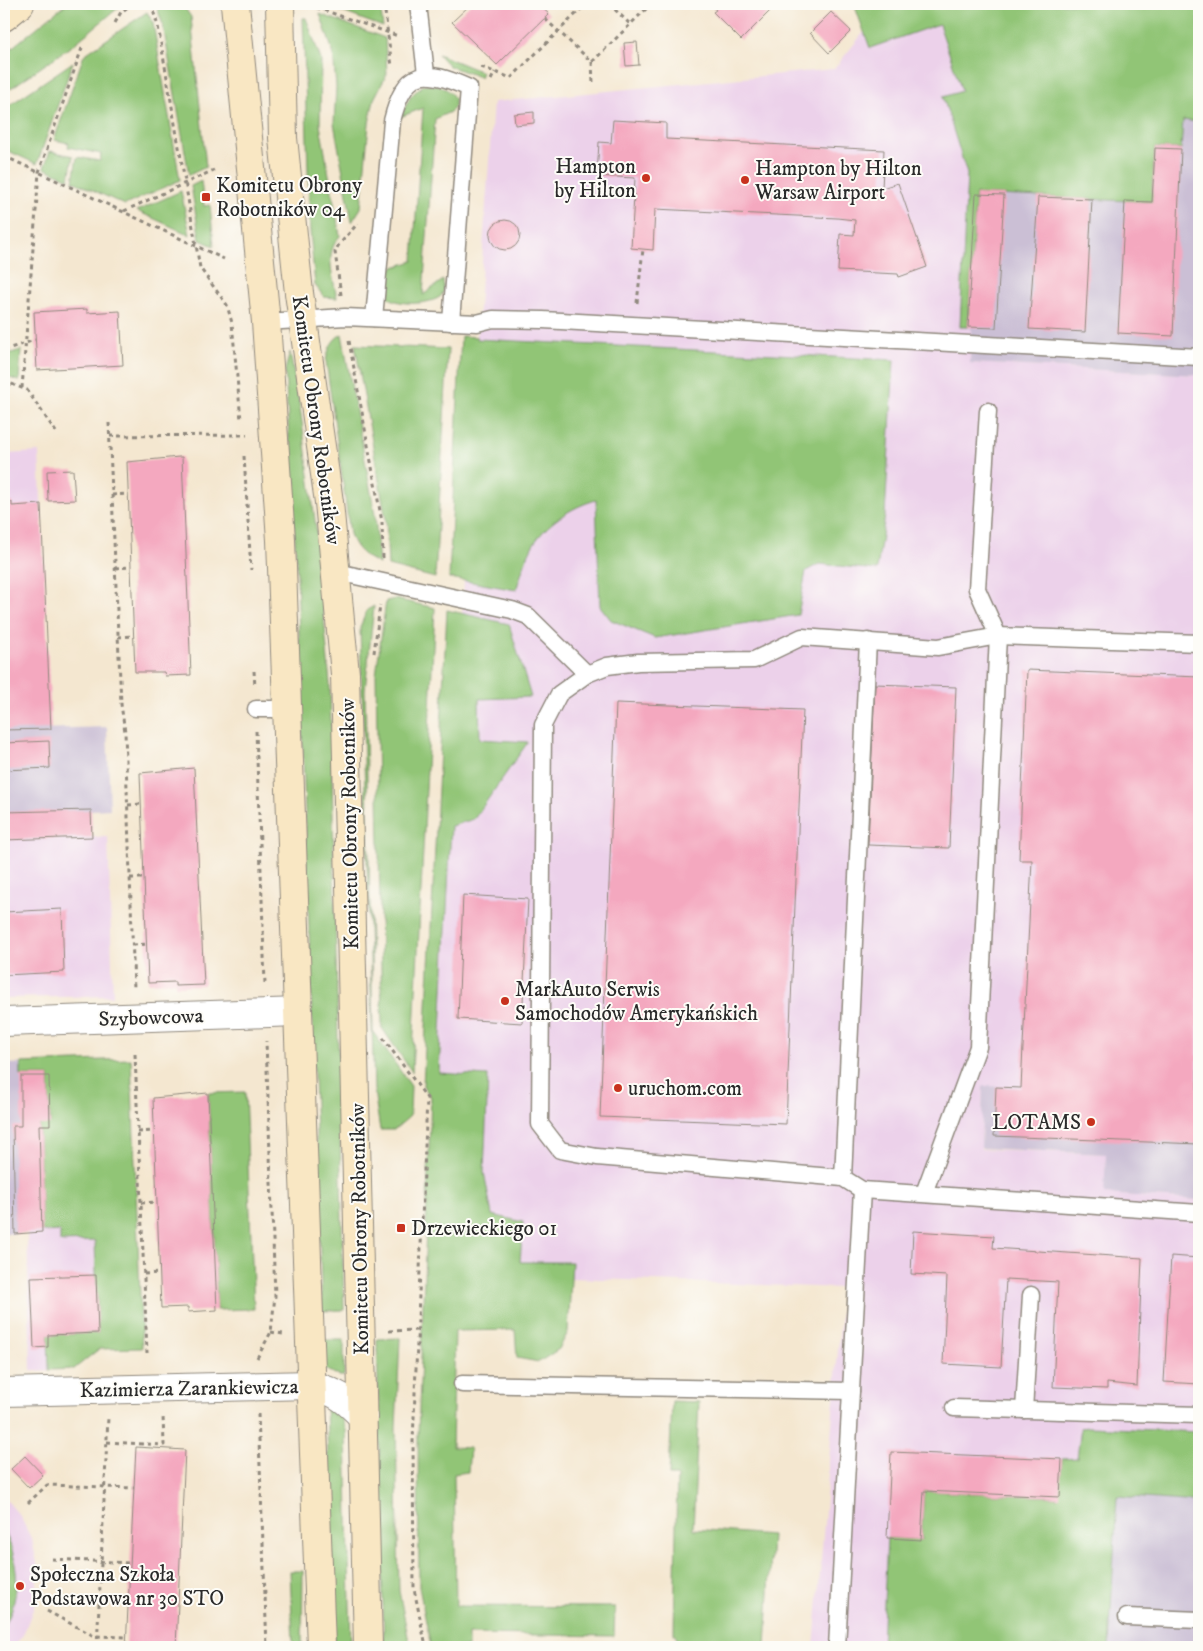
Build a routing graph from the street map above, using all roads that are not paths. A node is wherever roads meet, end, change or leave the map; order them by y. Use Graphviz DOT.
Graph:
graph roads {
  1 [pos="20,4"];
  2 [pos="235,4"];
  3 [pos="280,4"];
  4 [pos="418,4"];
  5 [pos="4,17"];
  6 [pos="426,74"];
  7 [pos="374,318"];
  8 [pos="303,320"];
  9 [pos="266,322"];
  10 [pos="451,322"];
  11 [pos="1199,357"];
  12 [pos="988,411"];
  13 [pos="337,572"];
  14 [pos="998,636"];
  15 [pos="868,641"];
  16 [pos="1199,643"];
  17 [pos="587,674"];
  18 [pos="256,709"];
  19 [pos="287,709"];
  20 [pos="298,1012"];
  21 [pos="4,1022"];
  22 [pos="843,1178"];
  23 [pos="862,1190"];
  24 [pos="924,1193"];
  25 [pos="1199,1213"];
  26 [pos="1031,1295"];
  27 [pos="462,1384"];
  28 [pos="311,1385"];
  29 [pos="851,1391"];
  30 [pos="4,1392"];
  31 [pos="954,1408"];
  32 [pos="1024,1410"];
  33 [pos="1199,1415"];
  34 [pos="362,1417"];
  35 [pos="1127,1617"];
  36 [pos="1199,1620"];
  37 [pos="321,1647"];
  38 [pos="368,1647"];
  39 [pos="837,1647"];
  1 -- 5 [label="street"];
  2 -- 9 [label="street, Komitetu Obrony Robotników"];
  3 -- 8 [label="street, Komitetu Obrony Robotników"];
  4 -- 6 [label="lane"];
  6 -- 7 [label="lane"];
  6 -- 10 [label="lane"];
  7 -- 8 [label="lane"];
  7 -- 10 [label="lane"];
  8 -- 9 [label="lane"];
  8 -- 13 [label="street, Komitetu Obrony Robotników"];
  9 -- 19 [label="street, Komitetu Obrony Robotników"];
  10 -- 11 [label="lane"];
  12 -- 14 [label="lane"];
  13 -- 17 [label="lane"];
  13 -- 34 [label="street, Komitetu Obrony Robotników"];
  14 -- 15 [label="lane"];
  14 -- 16 [label="lane"];
  14 -- 24 [label="lane"];
  15 -- 17 [label="lane"];
  15 -- 22 [label="lane"];
  17 -- 22 [label="lane"];
  18 -- 19 [label="lane"];
  19 -- 20 [label="street, Komitetu Obrony Robotników"];
  20 -- 21 [label="street, Szybowcowa"];
  20 -- 28 [label="street, Komitetu Obrony Robotników"];
  22 -- 23 [label="lane"];
  23 -- 24 [label="lane"];
  23 -- 29 [label="lane"];
  24 -- 25 [label="lane"];
  26 -- 32 [label="lane"];
  27 -- 29 [label="lane"];
  28 -- 30 [label="street, Kazimierza Zarankiewicza"];
  28 -- 34 [label="street, Kazimierza Zarankiewicza"];
  28 -- 37 [label="street, Komitetu Obrony Robotników"];
  29 -- 39 [label="lane"];
  31 -- 32 [label="lane"];
  32 -- 33 [label="lane"];
  34 -- 38 [label="street, Komitetu Obrony Robotników"];
  35 -- 36 [label="lane"];
}
